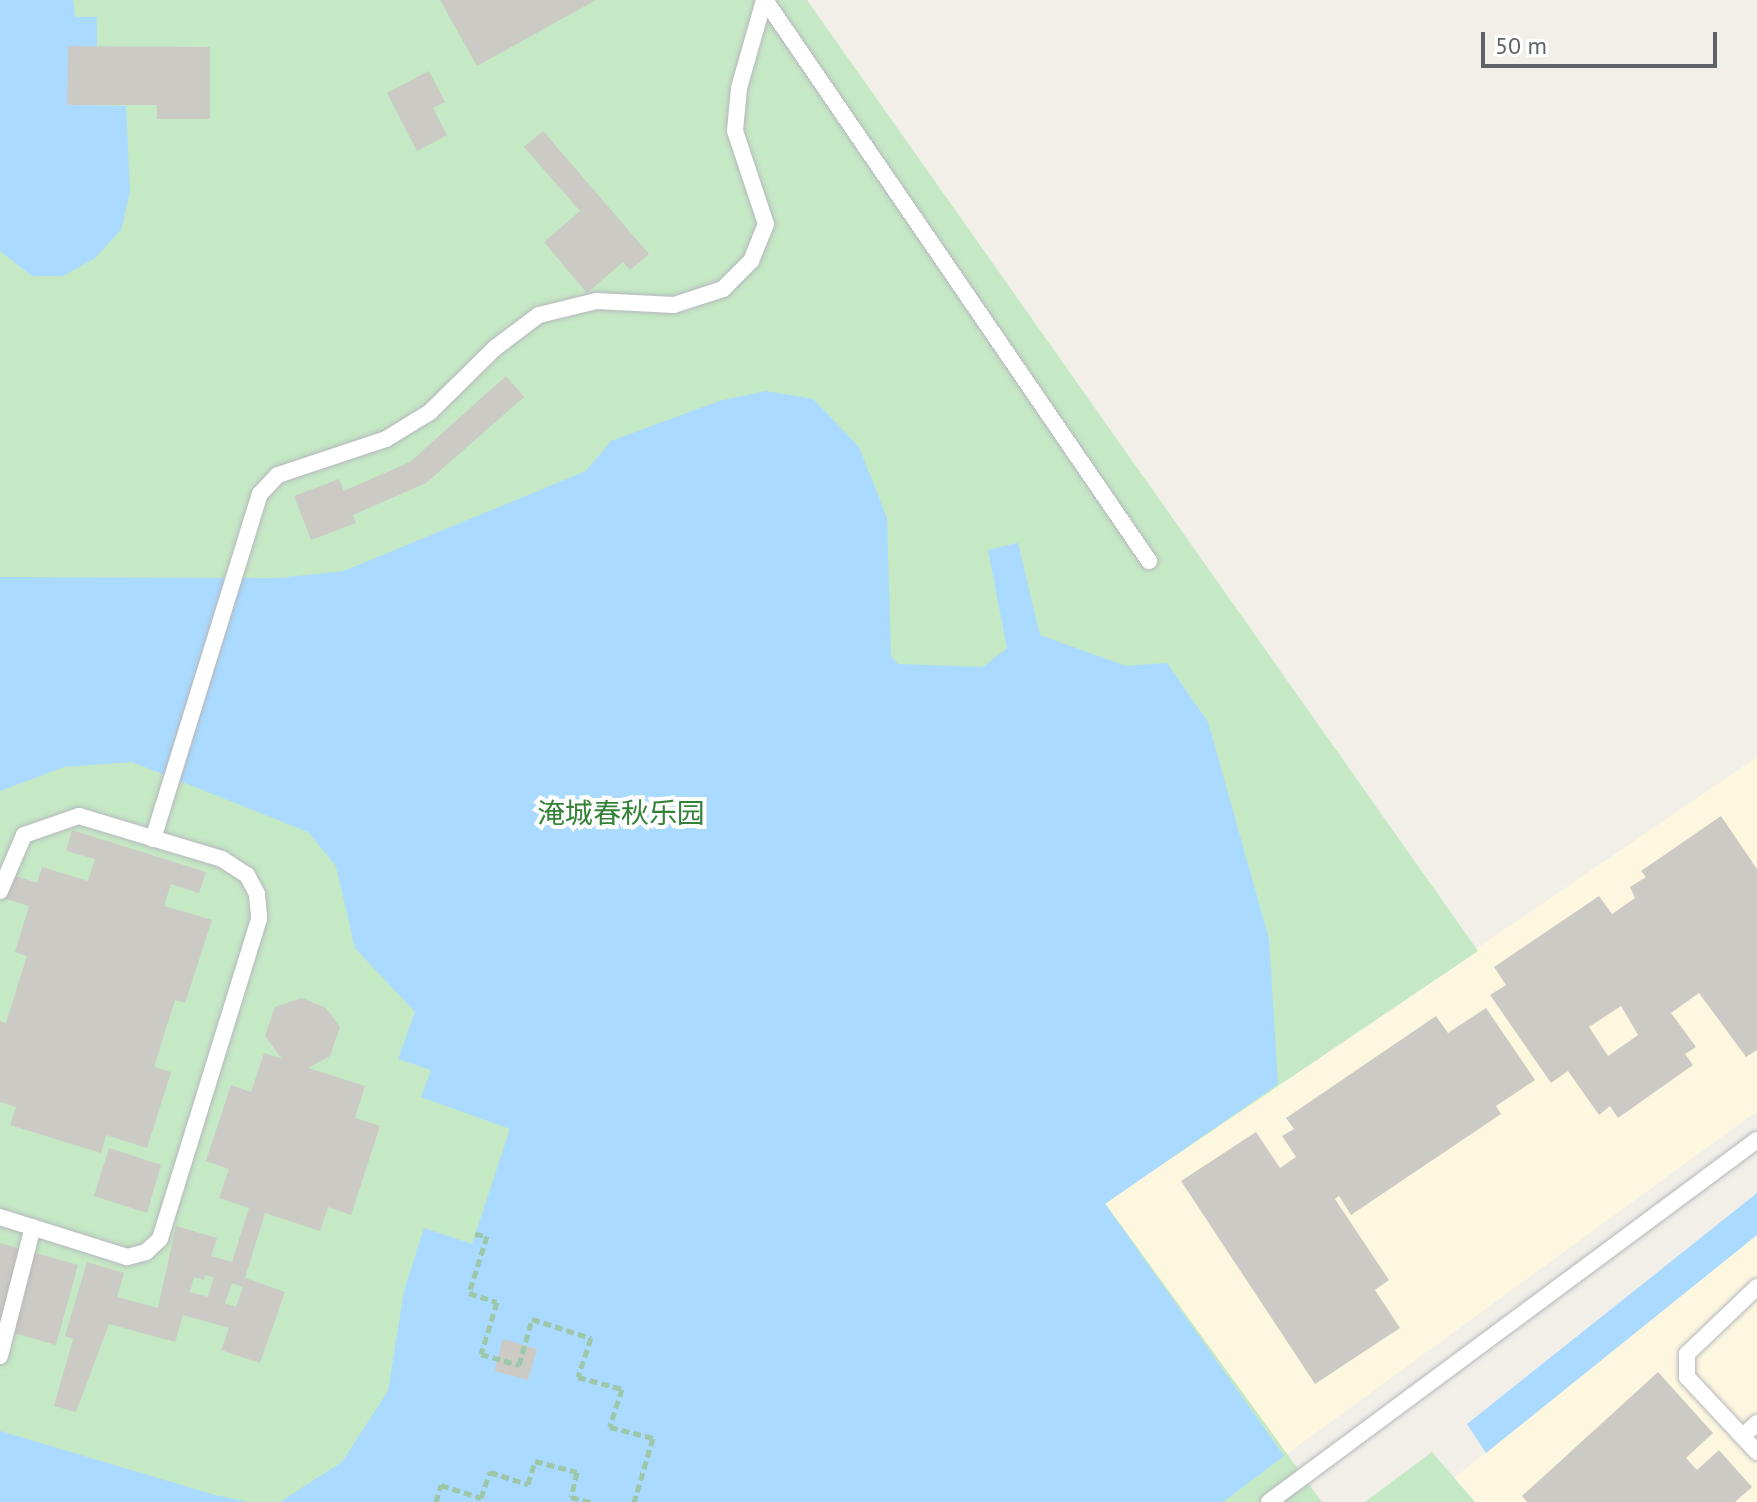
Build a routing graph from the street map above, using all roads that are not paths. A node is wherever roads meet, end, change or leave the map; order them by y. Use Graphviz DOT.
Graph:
graph roads {
  1 [pos="765,0"];
  2 [pos="1149,561"];
  3 [pos="153,839"];
  4 [pos="0,891"];
  5 [pos="1757,1140"];
  6 [pos="0,1217"];
  7 [pos="33,1227"];
  8 [pos="1757,1287"];
  9 [pos="0,1356"];
  10 [pos="1757,1423"];
  11 [pos="1743,1436"];
  12 [pos="1757,1452"];
  13 [pos="1269,1502"];
  1 -- 2 [label="lane"];
  1 -- 3 [label="lane"];
  3 -- 4 [label="lane"];
  3 -- 7 [label="lane"];
  5 -- 13 [label="lane"];
  6 -- 7 [label="lane"];
  7 -- 9 [label="lane"];
  8 -- 11 [label="lane"];
  10 -- 11 [label="lane"];
  11 -- 12 [label="lane"];
}
